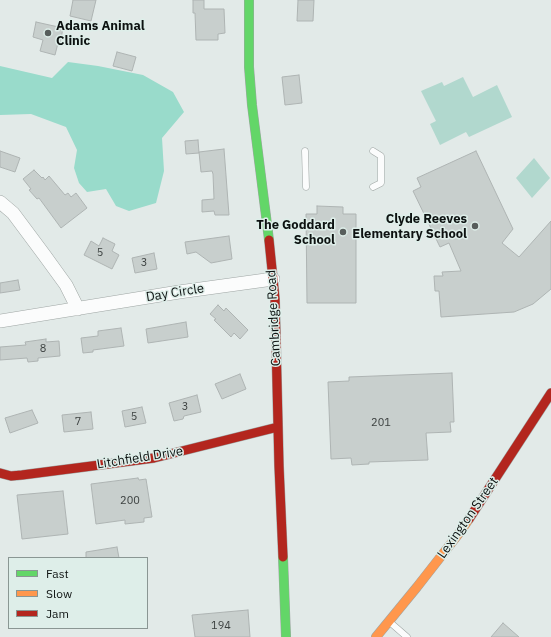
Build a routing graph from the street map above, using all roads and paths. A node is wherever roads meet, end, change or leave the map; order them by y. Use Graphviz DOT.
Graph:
graph roads {
  1 [pos="249,0"];
  2 [pos="305,151"];
  3 [pos="373,151"];
  4 [pos="306,187"];
  5 [pos="373,187"];
  6 [pos="0,202"];
  7 [pos="273,279"];
  8 [pos="78,309"];
  9 [pos="0,321"];
  10 [pos="551,393"];
  11 [pos="278,427"];
  12 [pos="0,472"];
  13 [pos="389,622"];
  14 [pos="287,635"];
  15 [pos="376,637"];
  16 [pos="408,637"];
  1 -- 7 [label="main road, Cambridge Road"];
  2 -- 4 [label="lane"];
  3 -- 5 [label="lane"];
  6 -- 8 [label="street"];
  7 -- 8 [label="street, Day Circle"];
  7 -- 11 [label="main road, Cambridge Road"];
  8 -- 9 [label="street, Day Circle"];
  10 -- 13 [label="main road, Lexington Street"];
  11 -- 12 [label="main road, Litchfield Drive"];
  11 -- 14 [label="main road, Cambridge Road"];
  13 -- 15 [label="main road, Lexington Street"];
  13 -- 16 [label="lane"];
}
